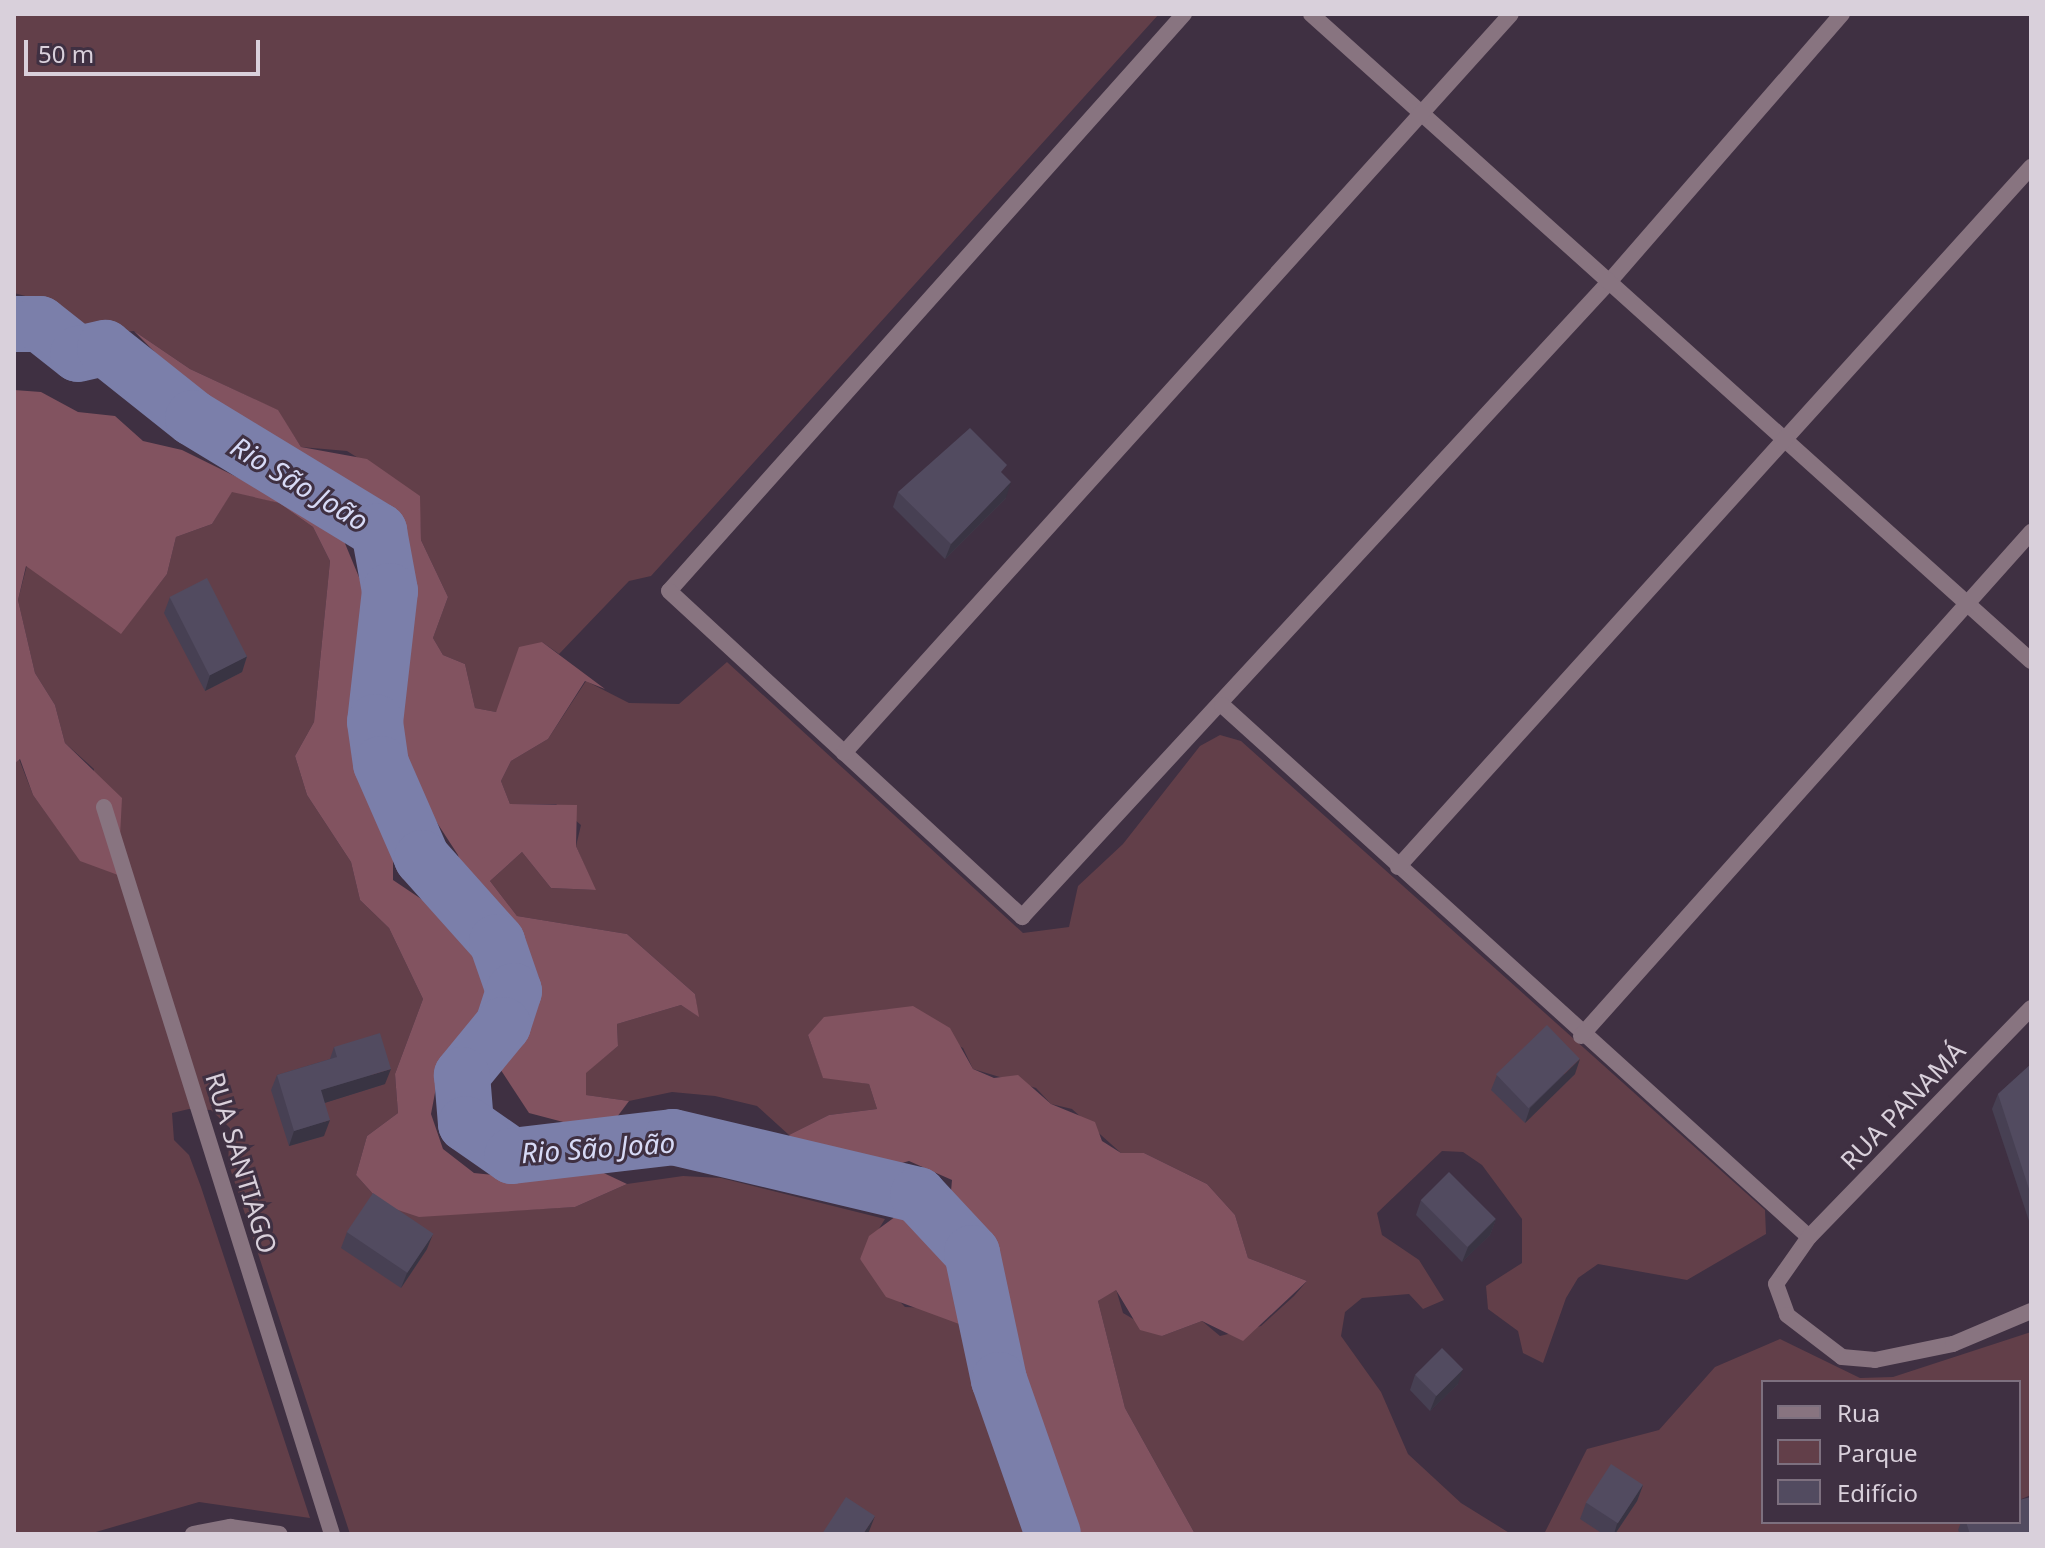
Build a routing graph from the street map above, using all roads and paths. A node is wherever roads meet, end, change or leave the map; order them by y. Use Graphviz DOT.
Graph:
graph roads {
  1 [pos="1184,14"];
  2 [pos="1311,14"];
  3 [pos="1511,14"];
  4 [pos="1842,14"];
  5 [pos="1422,113"];
  6 [pos="2031,167"];
  7 [pos="1609,282"];
  8 [pos="1785,440"];
  9 [pos="2031,532"];
  10 [pos="1967,604"];
  11 [pos="2031,661"];
  12 [pos="1222,705"];
  13 [pos="844,753"];
  14 [pos="104,807"];
  15 [pos="1398,867"];
  16 [pos="2031,1008"];
  17 [pos="1581,1036"];
  18 [pos="1809,1237"];
  19 [pos="2031,1311"];
  20 [pos="193,1534"];
  21 [pos="280,1534"];
  22 [pos="332,1534"];
  1 -- 13 [label="street"];
  2 -- 5 [label="street"];
  3 -- 5 [label="street"];
  4 -- 7 [label="street"];
  5 -- 7 [label="street"];
  5 -- 13 [label="street"];
  6 -- 8 [label="street"];
  7 -- 8 [label="street"];
  7 -- 12 [label="street"];
  8 -- 10 [label="street"];
  8 -- 15 [label="street"];
  9 -- 10 [label="street"];
  10 -- 11 [label="street"];
  10 -- 17 [label="street"];
  12 -- 13 [label="street"];
  12 -- 15 [label="street"];
  14 -- 22 [label="street, RUA SANTIAGO"];
  15 -- 17 [label="street"];
  16 -- 18 [label="street, RUA PANAMÁ"];
  17 -- 18 [label="street"];
  18 -- 19 [label="street, RUA PANAMÁ"];
  20 -- 21 [label="street"];
}
